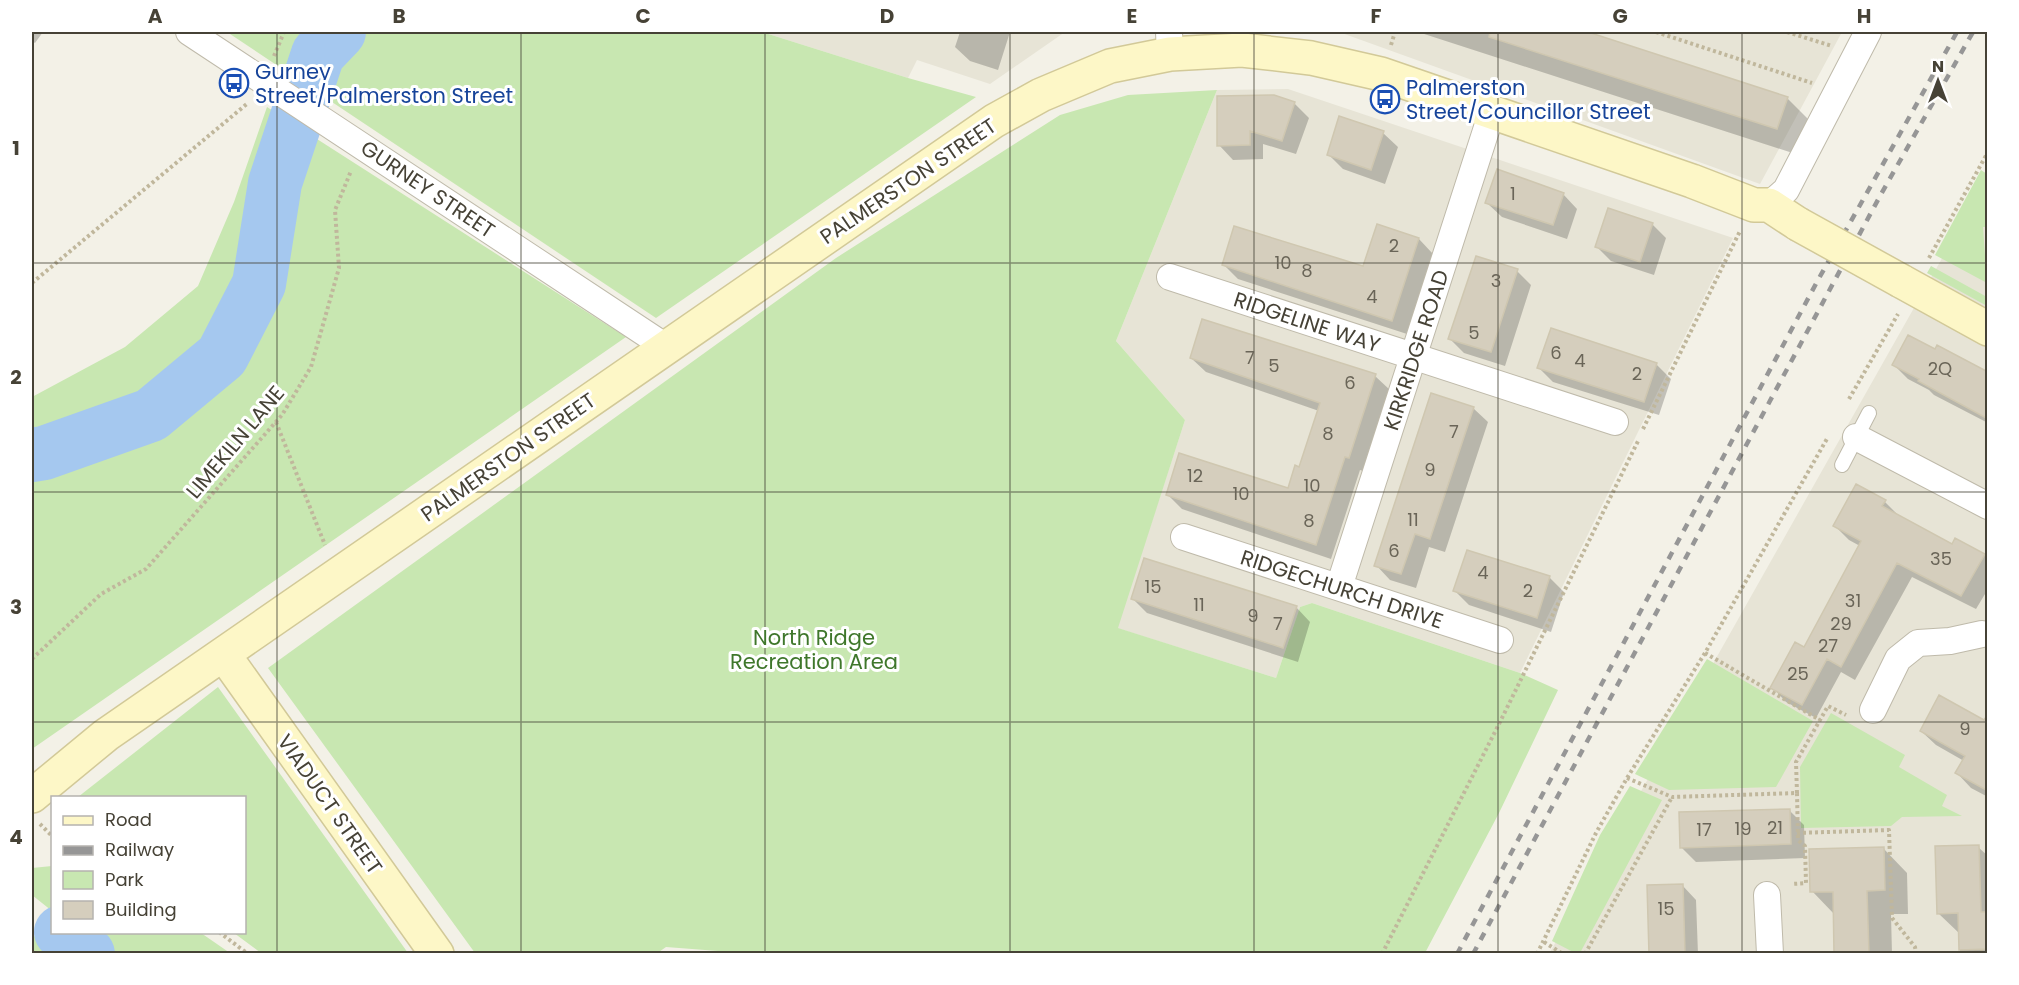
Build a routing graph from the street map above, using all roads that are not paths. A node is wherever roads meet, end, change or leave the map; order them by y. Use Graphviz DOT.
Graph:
graph roads {
  1 [pos="189,32"];
  2 [pos="1868,32"];
  3 [pos="1170,43"];
  4 [pos="1492,112"];
  5 [pos="1762,205"];
  6 [pos="1170,277"];
  7 [pos="1988,329"];
  8 [pos="666,347"];
  9 [pos="1413,356"];
  10 [pos="1869,413"];
  11 [pos="1615,422"];
  12 [pos="1856,437"];
  13 [pos="1842,465"];
  14 [pos="1988,506"];
  15 [pos="1184,537"];
  16 [pos="1339,587"];
  17 [pos="1986,632"];
  18 [pos="1500,640"];
  19 [pos="224,655"];
  20 [pos="1873,710"];
  21 [pos="32,796"];
  22 [pos="1767,895"];
  23 [pos="437,954"];
  24 [pos="1770,954"];
  1 -- 8 [label="street, GURNEY STREET"];
  2 -- 5 [label="street"];
  3 -- 4 [label="street, PALMERSTON STREET"];
  3 -- 8 [label="street, PALMERSTON STREET"];
  4 -- 5 [label="street, PALMERSTON STREET"];
  4 -- 9 [label="street, KIRKRIDGE ROAD"];
  5 -- 7 [label="street, PALMERSTON STREET, bridge"];
  6 -- 9 [label="street, RIDGELINE WAY"];
  8 -- 19 [label="street, PALMERSTON STREET"];
  9 -- 11 [label="street, RIDGELINE WAY"];
  9 -- 16 [label="street, KIRKRIDGE ROAD"];
  10 -- 12 [label="lane"];
  12 -- 13 [label="lane"];
  12 -- 14 [label="street"];
  15 -- 16 [label="street, RIDGECHURCH DRIVE"];
  16 -- 18 [label="street, RIDGECHURCH DRIVE"];
  17 -- 20 [label="street"];
  19 -- 21 [label="street, PALMERSTON STREET"];
  19 -- 23 [label="street, VIADUCT STREET"];
  22 -- 24 [label="street"];
}
